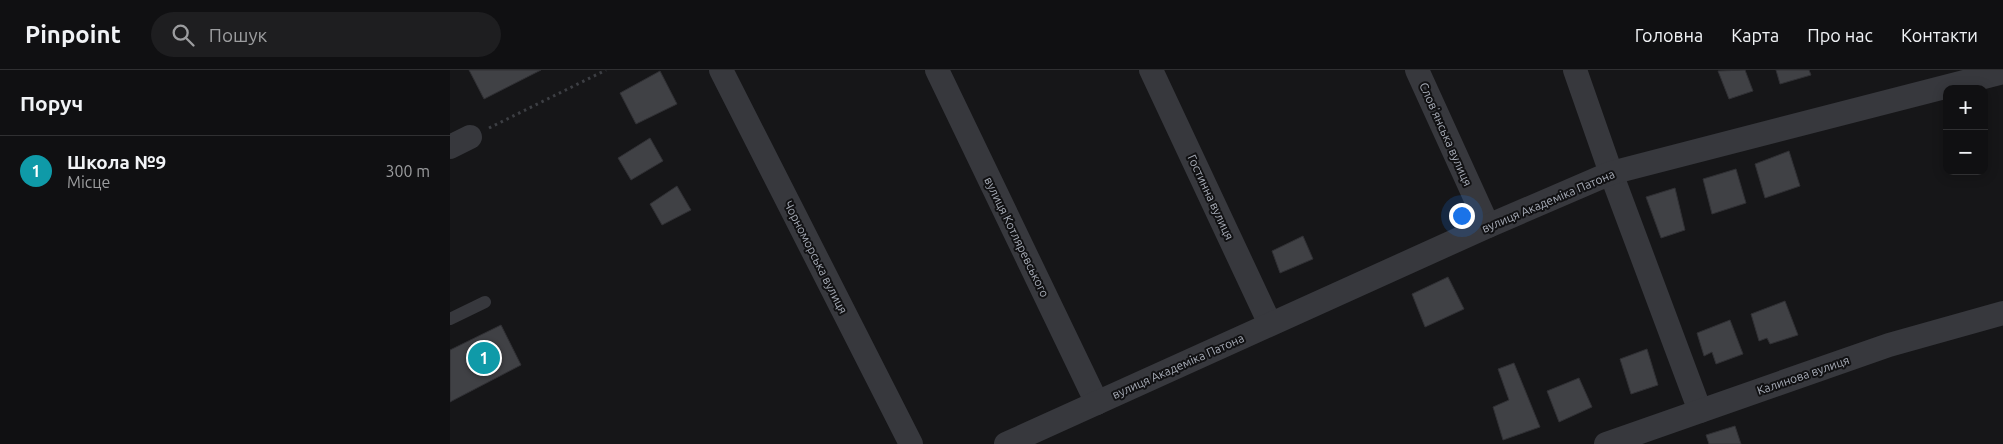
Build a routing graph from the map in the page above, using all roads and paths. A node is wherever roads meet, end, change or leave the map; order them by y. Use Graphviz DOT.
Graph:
graph roads {
  1 [pos="606,70"];
  2 [pos="721,70"];
  3 [pos="937,70"];
  4 [pos="1151,70"];
  5 [pos="1417,70"];
  6 [pos="1575,70"];
  7 [pos="2003,72"];
  8 [pos="460,142"];
  9 [pos="1610,173"];
  10 [pos="1488,226"];
  11 [pos="485,302"];
  12 [pos="2003,313"];
  13 [pos="450,319"];
  14 [pos="1270,324"];
  15 [pos="1096,403"];
  16 [pos="1700,411"];
  17 [pos="911,444"];
  18 [pos="1006,444"];
  19 [pos="1606,444"];
  1 -- 8 [label="path"];
  2 -- 17 [label="street, Чорноморська вулиця"];
  3 -- 15 [label="street, вулиця Котляревського"];
  4 -- 14 [label="street, Гостинна вулиця"];
  5 -- 10 [label="street, Словʼянська вулиця"];
  6 -- 9 [label="street"];
  7 -- 9 [label="street, вулиця Академіка Патона"];
  9 -- 10 [label="street, вулиця Академіка Патона"];
  9 -- 16 [label="street"];
  10 -- 14 [label="street, вулиця Академіка Патона"];
  11 -- 13 [label="lane"];
  12 -- 16 [label="street, Калинова вулиця"];
  14 -- 15 [label="street, вулиця Академіка Патона"];
  15 -- 18 [label="street, вулиця Академіка Патона"];
  16 -- 19 [label="street, Калинова вулиця"];
}
